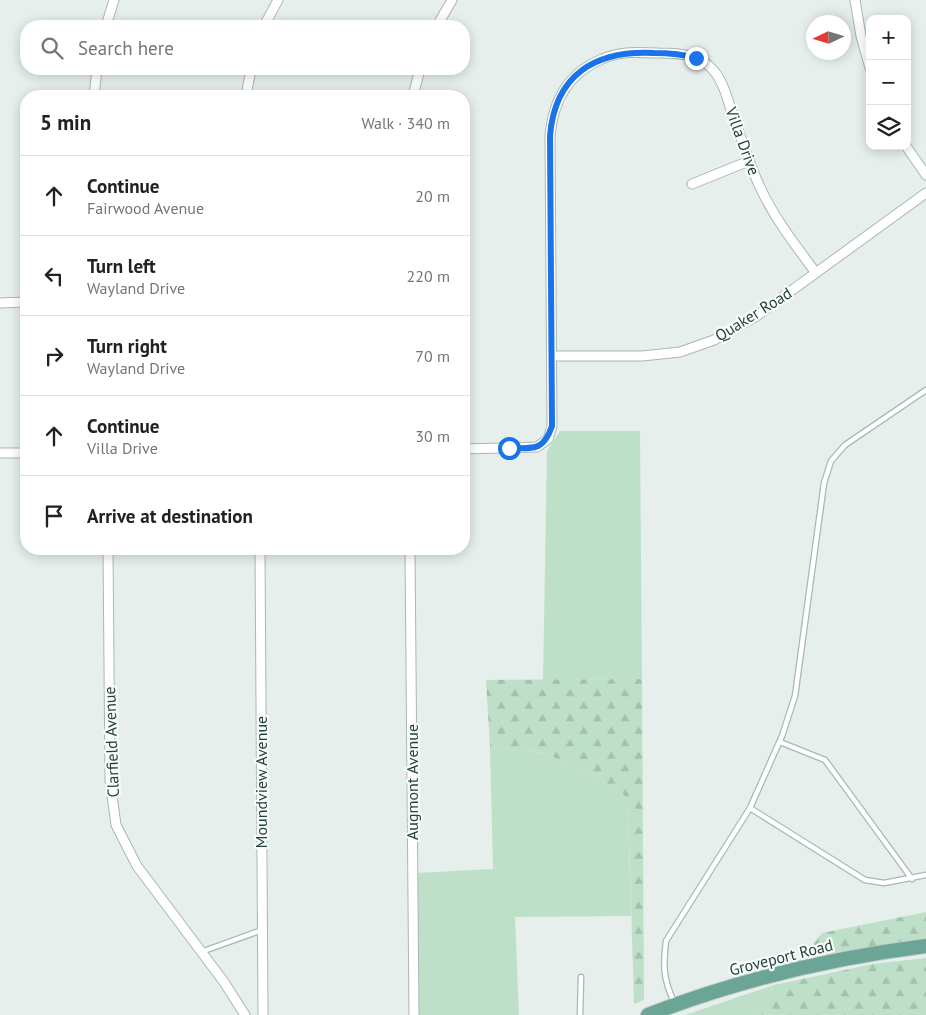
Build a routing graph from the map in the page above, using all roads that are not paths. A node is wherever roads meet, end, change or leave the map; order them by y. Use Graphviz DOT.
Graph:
graph roads {
  1 [pos="114,0"];
  2 [pos="278,0"];
  3 [pos="452,0"];
  4 [pos="855,0"];
  5 [pos="108,20"];
  6 [pos="267,20"];
  7 [pos="440,20"];
  8 [pos="868,60"];
  9 [pos="96,75"];
  10 [pos="250,75"];
  11 [pos="418,75"];
  12 [pos="95,90"];
  13 [pos="247,90"];
  14 [pos="415,90"];
  15 [pos="909,150"];
  16 [pos="749,161"];
  17 [pos="926,175"];
  18 [pos="692,184"];
  19 [pos="926,193"];
  20 [pos="816,273"];
  21 [pos="20,302"];
  22 [pos="0,303"];
  23 [pos="552,356"];
  24 [pos="926,390"];
  25 [pos="470,449"];
  26 [pos="20,453"];
  27 [pos="0,454"];
  28 [pos="108,555"];
  29 [pos="260,555"];
  30 [pos="410,555"];
  31 [pos="780,742"];
  32 [pos="750,808"];
  33 [pos="926,875"];
  34 [pos="912,879"];
  35 [pos="262,930"];
  36 [pos="926,946"];
  37 [pos="201,952"];
  38 [pos="581,977"];
  39 [pos="675,1005"];
  40 [pos="245,1015"];
  41 [pos="263,1015"];
  42 [pos="414,1015"];
  43 [pos="580,1015"];
  44 [pos="648,1015"];
  1 -- 5 [label="street"];
  2 -- 6 [label="street"];
  3 -- 7 [label="street"];
  4 -- 8 [label="street"];
  9 -- 12 [label="street"];
  10 -- 13 [label="street"];
  11 -- 14 [label="street"];
  15 -- 17 [label="street"];
  16 -- 18 [label="street"];
  16 -- 20 [label="street, Villa Drive"];
  16 -- 23 [label="street, Villa Drive"];
  19 -- 20 [label="street, Quaker Road"];
  20 -- 23 [label="street, Quaker Road"];
  21 -- 22 [label="street"];
  23 -- 25 [label="street, Villa Drive"];
  24 -- 31 [label="lane"];
  26 -- 27 [label="street"];
  28 -- 37 [label="street, Clarfield Avenue"];
  29 -- 35 [label="street, Moundview Avenue"];
  30 -- 42 [label="street, Augmont Avenue"];
  31 -- 32 [label="lane"];
  31 -- 34 [label="lane"];
  32 -- 34 [label="lane"];
  32 -- 39 [label="lane"];
  33 -- 34 [label="lane"];
  35 -- 37 [label="lane"];
  35 -- 41 [label="street, Moundview Avenue"];
  36 -- 39 [label="main road, Groveport Road"];
  37 -- 40 [label="street, Clarfield Avenue"];
  38 -- 43 [label="lane"];
  39 -- 44 [label="main road, Groveport Road"];
}
